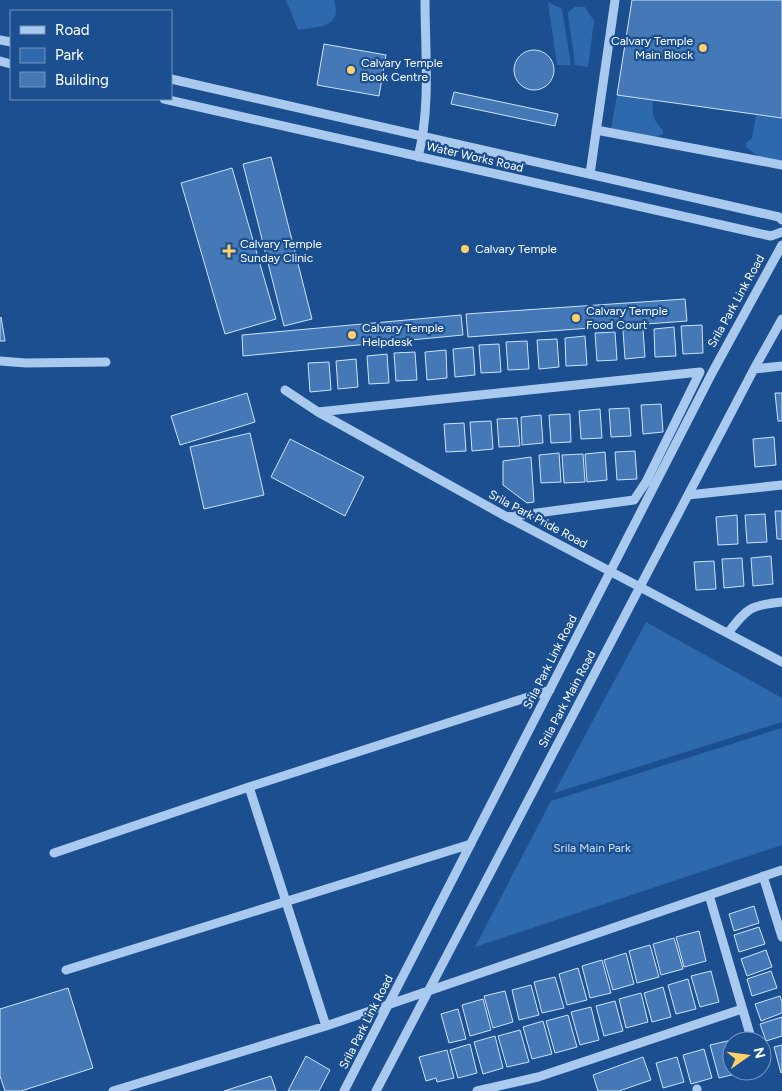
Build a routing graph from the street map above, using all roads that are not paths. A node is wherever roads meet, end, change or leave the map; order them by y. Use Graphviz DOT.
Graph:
graph roads {
  1 [pos="425,0"];
  2 [pos="615,0"];
  3 [pos="172,79"];
  4 [pos="168,100"];
  5 [pos="596,130"];
  6 [pos="423,136"];
  7 [pos="418,157"];
  8 [pos="782,165"];
  9 [pos="590,174"];
  10 [pos="782,220"];
  11 [pos="782,232"];
  12 [pos="782,245"];
  13 [pos="782,319"];
  14 [pos="0,361"];
  15 [pos="106,362"];
  16 [pos="782,366"];
  17 [pos="754,368"];
  18 [pos="285,390"];
  19 [pos="318,412"];
  20 [pos="782,485"];
  21 [pos="688,495"];
  22 [pos="506,517"];
  23 [pos="610,572"];
  24 [pos="640,587"];
  25 [pos="782,602"];
  26 [pos="728,633"];
  27 [pos="782,662"];
  28 [pos="550,690"];
  29 [pos="249,787"];
  30 [pos="471,844"];
  31 [pos="54,853"];
  32 [pos="782,870"];
  33 [pos="763,876"];
  34 [pos="709,895"];
  35 [pos="286,902"];
  36 [pos="781,933"];
  37 [pos="66,970"];
  38 [pos="429,991"];
  39 [pos="390,1004"];
  40 [pos="742,1010"];
  41 [pos="326,1026"];
  42 [pos="749,1031"];
  43 [pos="113,1091"];
  44 [pos="344,1091"];
  45 [pos="376,1091"];
  46 [pos="477,1091"];
  1 -- 6 [label="street"];
  2 -- 5 [label="street"];
  3 -- 6 [label="street, Water Works Road"];
  4 -- 7 [label="street, Water Works Road"];
  5 -- 8 [label="street"];
  5 -- 9 [label="street"];
  6 -- 7 [label="street"];
  6 -- 9 [label="street, Water Works Road"];
  7 -- 11 [label="street, Water Works Road"];
  9 -- 10 [label="street, Water Works Road"];
  12 -- 23 [label="street, Srila Park Link Road"];
  13 -- 17 [label="street, Srila Park Main Road"];
  14 -- 15 [label="street"];
  16 -- 17 [label="street"];
  17 -- 21 [label="street, Srila Park Main Road"];
  18 -- 19 [label="street, Srila Park Pride Road"];
  19 -- 22 [label="street, Srila Park Pride Road"];
  19 -- 22 [label="street"];
  20 -- 21 [label="street"];
  21 -- 24 [label="street, Srila Park Main Road"];
  22 -- 23 [label="street, Srila Park Pride Road"];
  23 -- 24 [label="street, Srila Park Pride Road"];
  23 -- 28 [label="street, Srila Park Link Road"];
  24 -- 26 [label="street, Srila Park Pride Road"];
  24 -- 38 [label="street, Srila Park Main Road"];
  25 -- 26 [label="street"];
  26 -- 27 [label="street, Srila Park Pride Road"];
  28 -- 29 [label="street"];
  28 -- 30 [label="street, Srila Park Link Road"];
  29 -- 31 [label="street"];
  29 -- 35 [label="street"];
  30 -- 35 [label="street"];
  30 -- 39 [label="street, Srila Park Link Road"];
  32 -- 33 [label="street"];
  33 -- 34 [label="street"];
  33 -- 36 [label="street"];
  34 -- 38 [label="street"];
  34 -- 40 [label="street"];
  35 -- 37 [label="street"];
  35 -- 41 [label="street"];
  38 -- 39 [label="street"];
  38 -- 45 [label="street, Srila Park Main Road"];
  39 -- 41 [label="street"];
  39 -- 44 [label="street, Srila Park Link Road"];
  40 -- 42 [label="street"];
  40 -- 46 [label="street"];
  41 -- 43 [label="street"];
}
